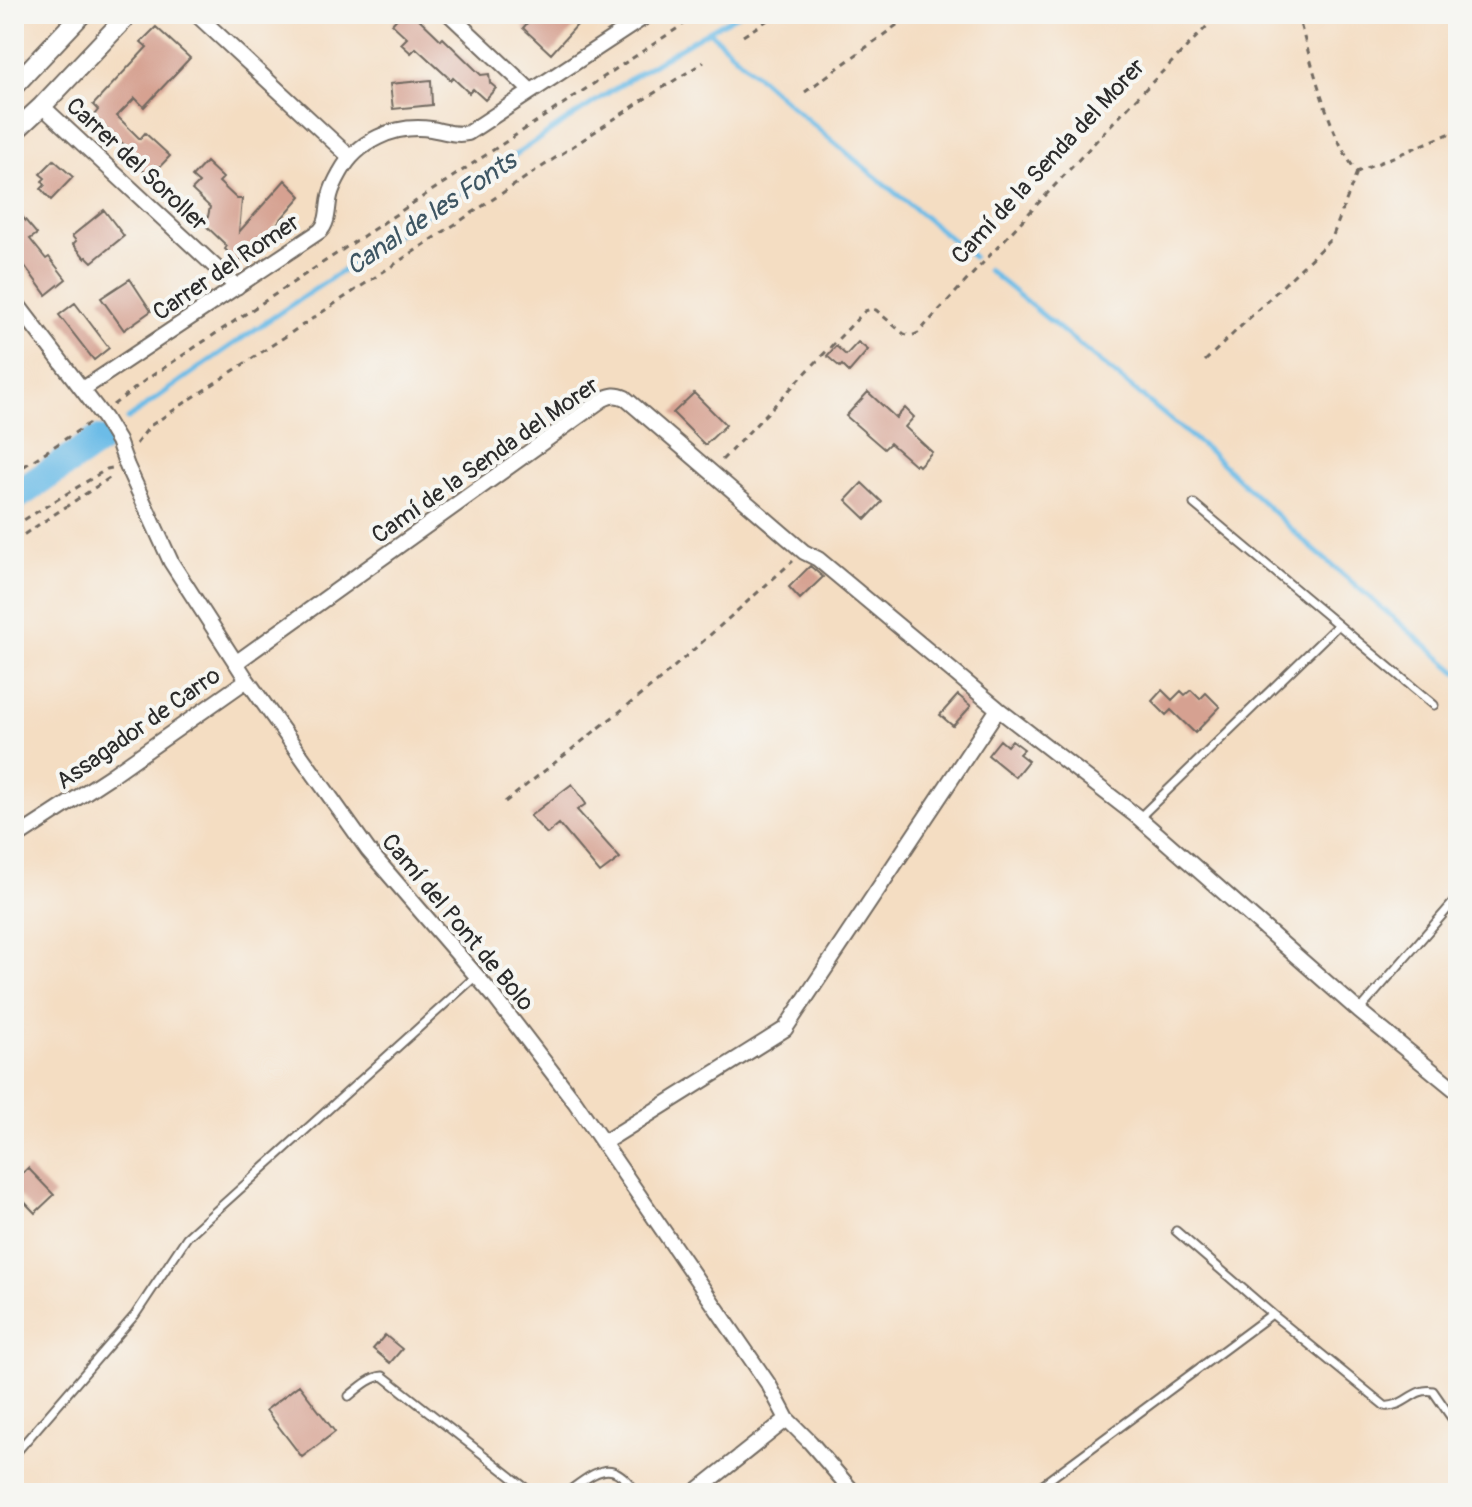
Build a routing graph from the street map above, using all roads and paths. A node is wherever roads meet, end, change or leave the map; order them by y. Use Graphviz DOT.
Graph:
graph roads {
  1 [pos="82,14"];
  2 [pos="129,14"];
  3 [pos="196,14"];
  4 [pos="449,14"];
  5 [pos="649,14"];
  6 [pos="699,14"];
  7 [pos="777,14"];
  8 [pos="912,14"];
  9 [pos="1219,14"];
  10 [pos="1297,14"];
  11 [pos="743,36"];
  12 [pos="704,62"];
  13 [pos="14,86"];
  14 [pos="531,91"];
  15 [pos="805,92"];
  16 [pos="42,106"];
  17 [pos="1458,130"];
  18 [pos="14,132"];
  19 [pos="350,157"];
  20 [pos="1357,172"];
  21 [pos="237,287"];
  22 [pos="14,300"];
  23 [pos="1205,361"];
  24 [pos="83,389"];
  25 [pos="103,416"];
  26 [pos="127,466"];
  27 [pos="711,471"];
  28 [pos="14,473"];
  29 [pos="1194,504"];
  30 [pos="14,526"];
  31 [pos="14,541"];
  32 [pos="804,552"];
  33 [pos="1338,625"];
  34 [pos="237,662"];
  35 [pos="247,680"];
  36 [pos="1434,705"];
  37 [pos="998,709"];
  38 [pos="505,802"];
  39 [pos="1139,818"];
  40 [pos="14,839"];
  41 [pos="1458,897"];
  42 [pos="476,976"];
  43 [pos="1359,1011"];
  44 [pos="1458,1092"];
  45 [pos="603,1143"];
  46 [pos="1176,1231"];
  47 [pos="1272,1314"];
  48 [pos="349,1396"];
  49 [pos="787,1419"];
  50 [pos="1458,1427"];
  51 [pos="14,1455"];
  52 [pos="532,1493"];
  53 [pos="566,1493"];
  54 [pos="638,1493"];
  55 [pos="694,1493"];
  56 [pos="854,1493"];
  57 [pos="1031,1493"];
  1 -- 13 [label="street"];
  2 -- 16 [label="street"];
  3 -- 19 [label="street"];
  4 -- 14 [label="street"];
  5 -- 14 [label="street, Carrer del Romer"];
  6 -- 25 [label="path"];
  7 -- 11 [label="path"];
  8 -- 15 [label="path"];
  9 -- 27 [label="path, Camí de la Senda del Morer"];
  10 -- 20 [label="path"];
  12 -- 26 [label="path"];
  14 -- 19 [label="street, Carrer del Romer"];
  16 -- 18 [label="street"];
  16 -- 21 [label="street, Carrer del Soroller"];
  17 -- 20 [label="path"];
  19 -- 21 [label="street, Carrer del Romer"];
  20 -- 23 [label="path"];
  21 -- 24 [label="street, Carrer del Romer"];
  22 -- 24 [label="street, Camí del Pont de Bolo"];
  24 -- 25 [label="street, Camí del Pont de Bolo"];
  25 -- 26 [label="street, Camí del Pont de Bolo"];
  25 -- 28 [label="path"];
  26 -- 30 [label="path"];
  26 -- 31 [label="path"];
  26 -- 34 [label="street, Camí del Pont de Bolo"];
  27 -- 32 [label="street"];
  27 -- 34 [label="street, Camí de la Senda del Morer"];
  29 -- 33 [label="lane"];
  32 -- 37 [label="street"];
  32 -- 38 [label="path"];
  33 -- 36 [label="lane"];
  33 -- 39 [label="lane"];
  34 -- 35 [label="street, Camí del Pont de Bolo"];
  35 -- 40 [label="street, Assagador de Carro"];
  35 -- 42 [label="street, Camí del Pont de Bolo"];
  37 -- 39 [label="street"];
  37 -- 45 [label="street"];
  39 -- 43 [label="street"];
  41 -- 43 [label="lane"];
  42 -- 45 [label="street, Camí del Pont de Bolo"];
  42 -- 51 [label="lane"];
  43 -- 44 [label="street"];
  45 -- 49 [label="street, Camí del Pont de Bolo"];
  46 -- 47 [label="lane"];
  47 -- 50 [label="lane"];
  47 -- 57 [label="lane"];
  48 -- 52 [label="lane"];
  49 -- 55 [label="street"];
  49 -- 56 [label="street, Camí del Pont de Bolo"];
  53 -- 54 [label="lane"];
}
